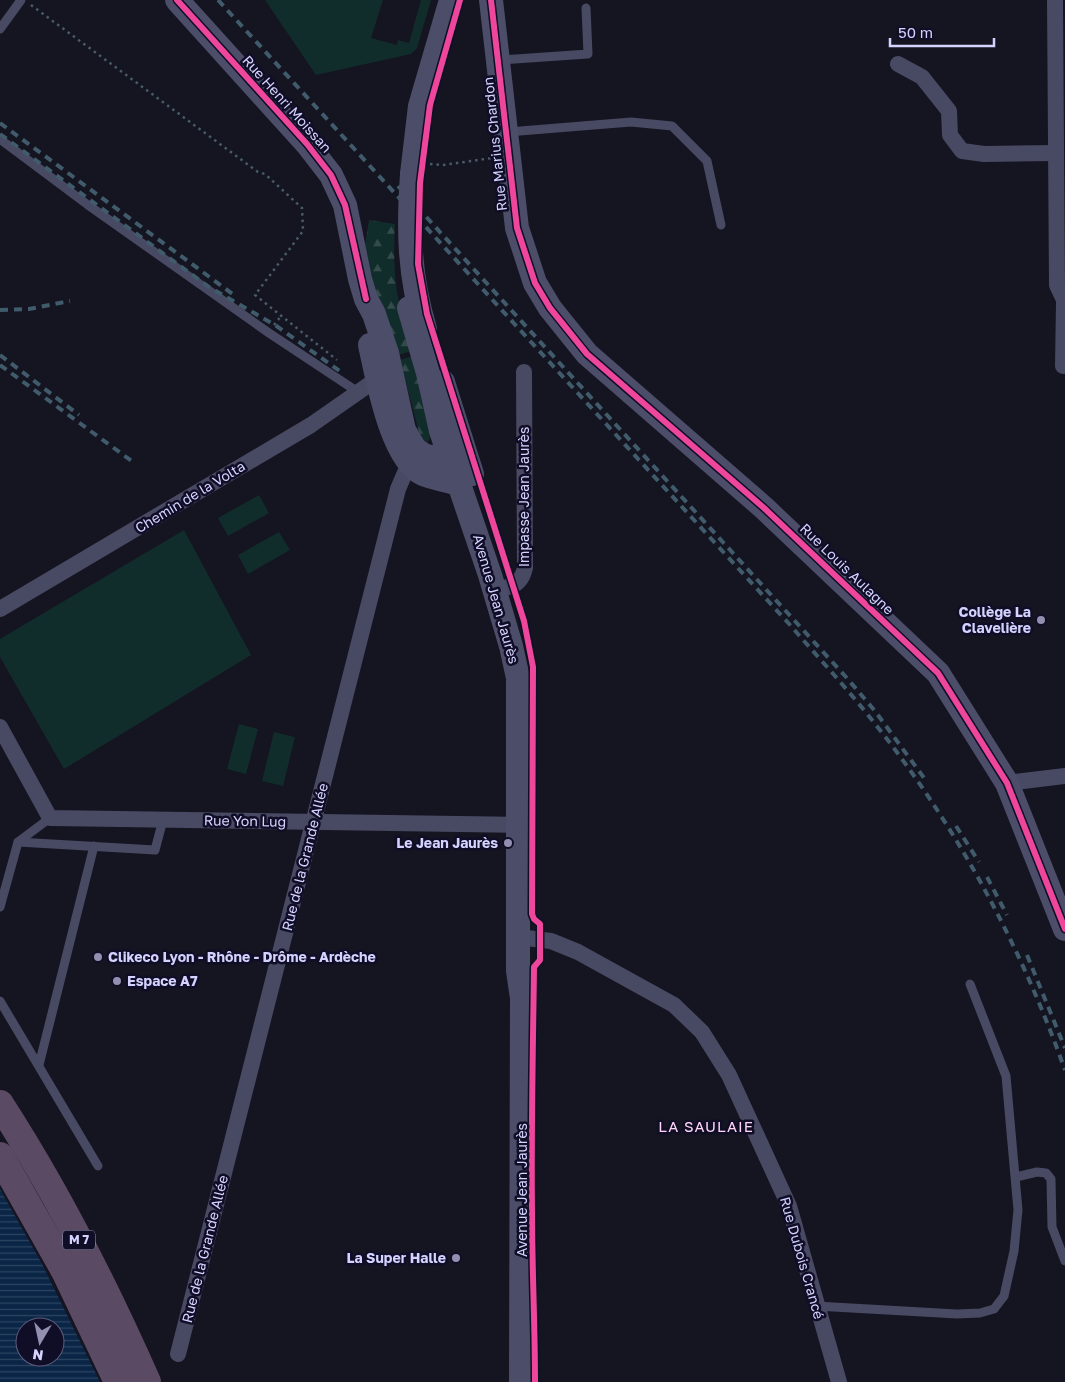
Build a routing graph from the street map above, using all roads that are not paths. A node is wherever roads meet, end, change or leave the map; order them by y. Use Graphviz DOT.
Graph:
graph roads {
  1 [pos="22,0"];
  2 [pos="177,0"];
  3 [pos="439,0"];
  4 [pos="451,0"];
  5 [pos="491,0"];
  6 [pos="1055,0"];
  7 [pos="586,8"];
  8 [pos="0,29"];
  9 [pos="498,60"];
  10 [pos="898,64"];
  11 [pos="0,139"];
  12 [pos="507,144"];
  13 [pos="1054,153"];
  14 [pos="415,168"];
  15 [pos="721,225"];
  16 [pos="535,283"];
  17 [pos="366,299"];
  18 [pos="1064,302"];
  19 [pos="1063,366"];
  20 [pos="524,372"];
  21 [pos="367,386"];
  22 [pos="402,418"];
  23 [pos="412,456"];
  24 [pos="456,468"];
  25 [pos="496,572"];
  26 [pos="0,609"];
  27 [pos="0,727"];
  28 [pos="1065,776"];
  29 [pos="1006,783"];
  30 [pos="50,818"];
  31 [pos="163,820"];
  32 [pos="314,822"];
  33 [pos="524,825"];
  34 [pos="18,842"];
  35 [pos="94,846"];
  36 [pos="0,907"];
  37 [pos="1065,930"];
  38 [pos="524,938"];
  39 [pos="970,984"];
  40 [pos="0,1001"];
  41 [pos="39,1065"];
  42 [pos="0,1104"];
  43 [pos="0,1156"];
  44 [pos="98,1166"];
  45 [pos="1016,1177"];
  46 [pos="1065,1260"];
  47 [pos="103,1288"];
  48 [pos="816,1306"];
  49 [pos="178,1354"];
  50 [pos="118,1382"];
  51 [pos="147,1382"];
  52 [pos="157,1382"];
  53 [pos="521,1382"];
  54 [pos="839,1382"];
  1 -- 8 [label="lane"];
  2 -- 17 [label="street, Rue Henri Moissan"];
  3 -- 14 [label="street"];
  4 -- 14 [label="street"];
  5 -- 9 [label="street, Rue Marius Chardon"];
  6 -- 13 [label="street"];
  7 -- 9 [label="lane"];
  9 -- 12 [label="street, Rue Marius Chardon"];
  10 -- 13 [label="street"];
  11 -- 21 [label="lane"];
  12 -- 15 [label="lane"];
  12 -- 16 [label="street, Rue Marius Chardon"];
  13 -- 18 [label="street"];
  14 -- 24 [label="street, Avenue Jean Jaurès"];
  16 -- 29 [label="street, Rue Louis Aulagne"];
  17 -- 21 [label="street, Rue Henri Moissan"];
  17 -- 22 [label="street, Rue Henri Moissan"];
  18 -- 19 [label="street"];
  20 -- 25 [label="street, Impasse Jean Jaurès"];
  21 -- 22 [label="street, Rue Henri Moissan"];
  21 -- 23 [label="street, Rue Henri Moissan"];
  21 -- 26 [label="street, Chemin de la Volta"];
  22 -- 23 [label="street, Rue Henri Moissan"];
  23 -- 24 [label="street"];
  23 -- 32 [label="street, Rue de la Grande Allée"];
  24 -- 25 [label="street, Avenue Jean Jaurès"];
  24 -- 25 [label="street, Avenue Jean Jaurès"];
  25 -- 33 [label="street, Avenue Jean Jaurès"];
  27 -- 30 [label="street"];
  28 -- 29 [label="street"];
  29 -- 37 [label="street, Rue Louis Aulagne"];
  30 -- 31 [label="street, Rue Yon Lug"];
  30 -- 34 [label="lane"];
  31 -- 32 [label="street, Rue Yon Lug"];
  31 -- 35 [label="lane"];
  32 -- 33 [label="street, Rue Yon Lug"];
  32 -- 49 [label="street, Rue de la Grande Allée"];
  33 -- 38 [label="street, Avenue Jean Jaurès"];
  34 -- 35 [label="lane"];
  34 -- 36 [label="lane"];
  35 -- 41 [label="lane"];
  38 -- 48 [label="street, Rue Dubois Crancé"];
  38 -- 53 [label="street, Avenue Jean Jaurès"];
  39 -- 45 [label="lane"];
  40 -- 41 [label="lane"];
  41 -- 44 [label="lane"];
  42 -- 47 [label="highway, M 7"];
  43 -- 50 [label="highway, M 7"];
  45 -- 46 [label="lane"];
  45 -- 48 [label="lane"];
  47 -- 51 [label="highway, M 7"];
  47 -- 52 [label="highway"];
  48 -- 54 [label="street, Rue Dubois Crancé"];
}
